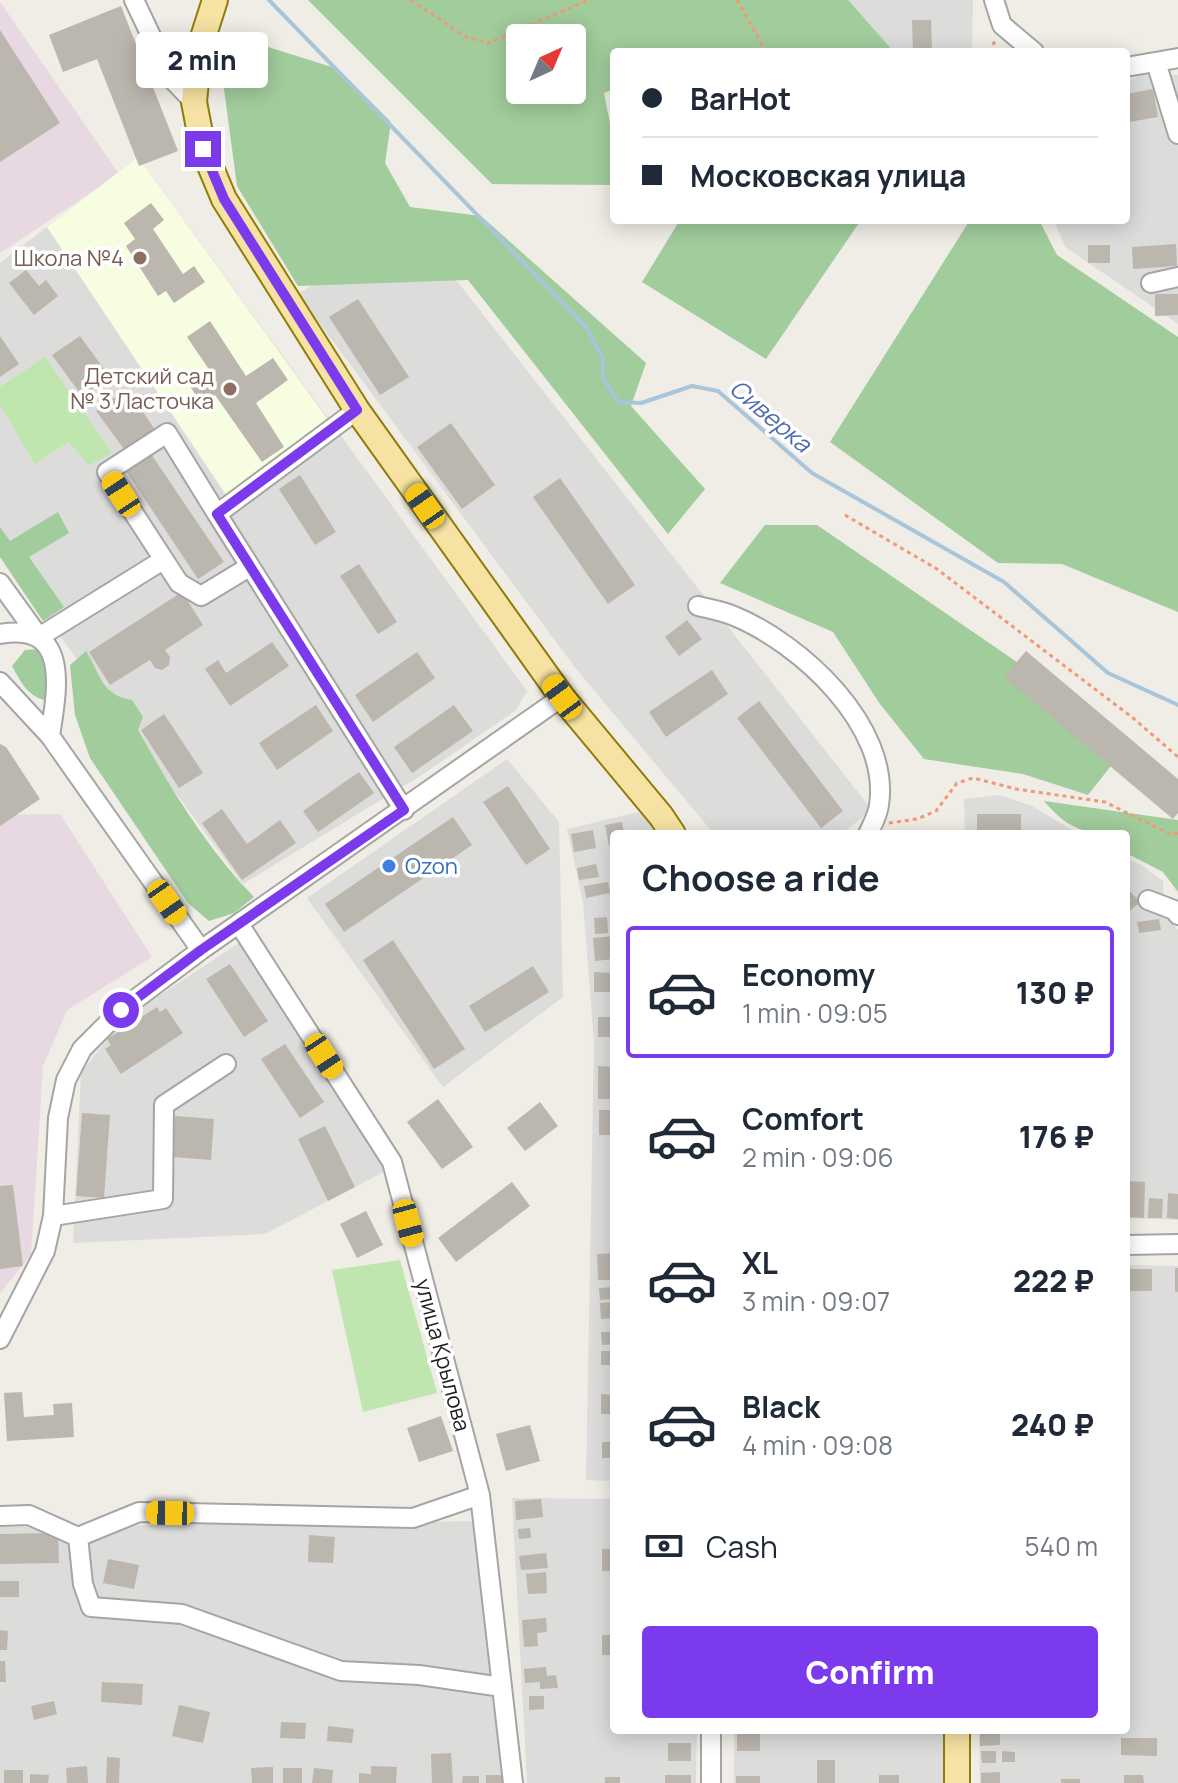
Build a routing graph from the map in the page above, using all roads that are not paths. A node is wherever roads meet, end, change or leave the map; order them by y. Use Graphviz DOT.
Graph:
graph roads {
  1 [pos="134,0"];
  2 [pos="215,0"];
  3 [pos="994,0"];
  4 [pos="1029,48"];
  5 [pos="1178,58"];
  6 [pos="1156,62"];
  7 [pos="1130,66"];
  8 [pos="194,102"];
  9 [pos="1178,134"];
  10 [pos="1178,277"];
  11 [pos="1151,283"];
  12 [pos="357,410"];
  13 [pos="217,514"];
  14 [pos="163,560"];
  15 [pos="249,567"];
  16 [pos="0,583"];
  17 [pos="698,606"];
  18 [pos="0,634"];
  19 [pos="39,637"];
  20 [pos="0,682"];
  21 [pos="562,697"];
  22 [pos="50,736"];
  23 [pos="404,810"];
  24 [pos="870,829"];
  25 [pos="670,830"];
  26 [pos="1148,900"];
  27 [pos="1178,915"];
  28 [pos="239,924"];
  29 [pos="201,950"];
  30 [pos="226,1064"];
  31 [pos="53,1216"];
  32 [pos="1178,1244"];
  33 [pos="1130,1245"];
  34 [pos="0,1339"];
  35 [pos="480,1495"];
  36 [pos="0,1516"];
  37 [pos="78,1537"];
  38 [pos="502,1687"];
  39 [pos="711,1734"];
  40 [pos="957,1734"];
  41 [pos="513,1783"];
  42 [pos="711,1783"];
  43 [pos="957,1783"];
  1 -- 8 [label="street"];
  2 -- 8 [label="main road"];
  3 -- 4 [label="street"];
  5 -- 6 [label="street"];
  6 -- 7 [label="street"];
  6 -- 9 [label="street"];
  8 -- 12 [label="main road"];
  10 -- 11 [label="street"];
  12 -- 13 [label="street"];
  12 -- 21 [label="main road"];
  13 -- 14 [label="street"];
  13 -- 15 [label="street"];
  14 -- 15 [label="street"];
  14 -- 19 [label="street"];
  15 -- 23 [label="street"];
  16 -- 19 [label="street"];
  17 -- 24 [label="street"];
  18 -- 19 [label="street"];
  19 -- 22 [label="street"];
  20 -- 22 [label="street"];
  21 -- 23 [label="street"];
  21 -- 25 [label="main road"];
  22 -- 29 [label="street"];
  23 -- 28 [label="street"];
  26 -- 27 [label="street"];
  28 -- 29 [label="street"];
  28 -- 35 [label="street, улица Крылова"];
  29 -- 31 [label="street"];
  30 -- 31 [label="street"];
  31 -- 34 [label="street"];
  32 -- 33 [label="street"];
  35 -- 37 [label="street"];
  35 -- 38 [label="street, улица Крылова"];
  36 -- 37 [label="street"];
  37 -- 38 [label="street"];
  38 -- 41 [label="street, улица Крылова"];
  39 -- 42 [label="street"];
  40 -- 43 [label="main road"];
}
